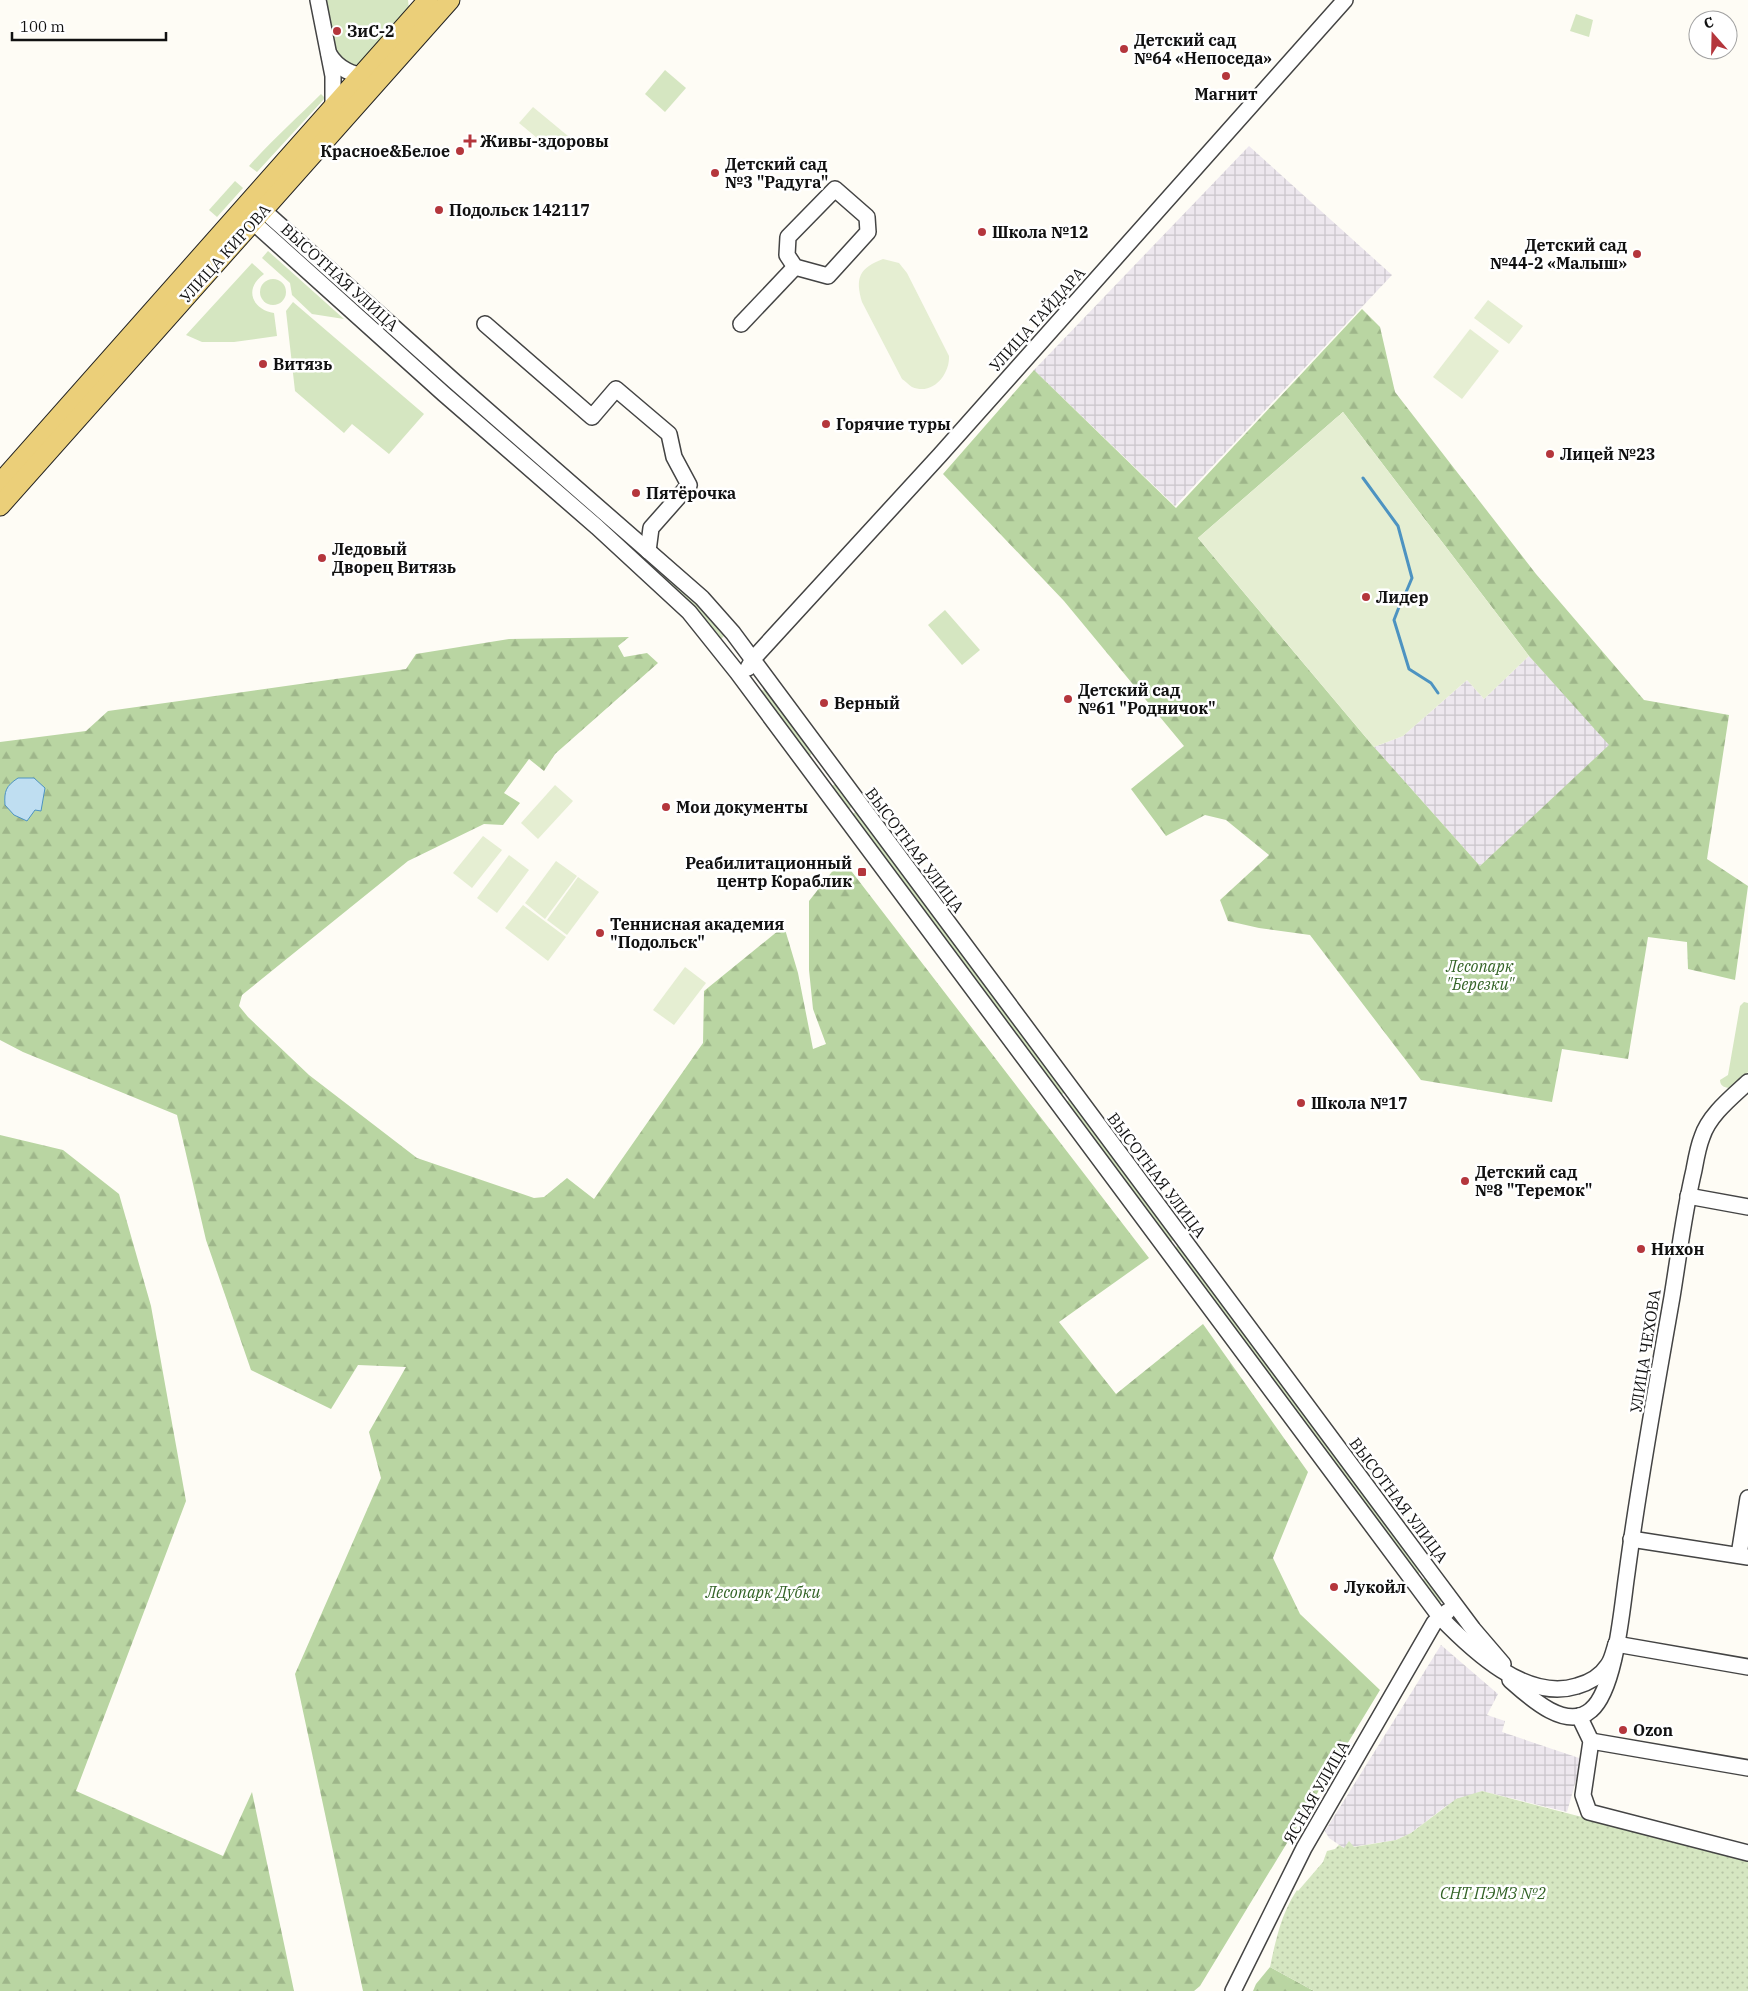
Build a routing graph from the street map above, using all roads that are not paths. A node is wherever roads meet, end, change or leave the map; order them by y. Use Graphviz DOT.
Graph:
graph roads {
  1 [pos="318,0"];
  2 [pos="450,0"];
  3 [pos="1345,0"];
  4 [pos="428,4"];
  5 [pos="329,54"];
  6 [pos="386,72"];
  7 [pos="360,76"];
  8 [pos="333,106"];
  9 [pos="254,212"];
  10 [pos="796,267"];
  11 [pos="485,324"];
  12 [pos="741,324"];
  13 [pos="454,382"];
  14 [pos="444,394"];
  15 [pos="0,483"];
  16 [pos="0,506"];
  17 [pos="611,518"];
  18 [pos="600,531"];
  19 [pos="648,551"];
  20 [pos="722,653"];
  21 [pos="753,659"];
  22 [pos="750,690"];
  23 [pos="831,766"];
  24 [pos="816,778"];
  25 [pos="1748,1082"];
  26 [pos="1688,1196"];
  27 [pos="1748,1207"];
  28 [pos="1748,1498"];
  29 [pos="1631,1538"];
  30 [pos="1744,1556"];
  31 [pos="1455,1605"];
  32 [pos="1440,1617"];
  33 [pos="1457,1634"];
  34 [pos="1428,1636"];
  35 [pos="1616,1644"];
  36 [pos="1493,1665"];
  37 [pos="1748,1666"];
  38 [pos="1516,1678"];
  39 [pos="1579,1716"];
  40 [pos="1591,1741"];
  41 [pos="1748,1768"];
  42 [pos="1748,1853"];
  43 [pos="1233,1991"];
  1 -- 5 [label="street"];
  2 -- 4 [label="main road, УЛИЦА КИРОВА"];
  3 -- 21 [label="street, УЛИЦА ГАЙДАРА"];
  4 -- 6 [label="main road, УЛИЦА КИРОВА"];
  4 -- 7 [label="main road, УЛИЦА КИРОВА"];
  5 -- 7 [label="street"];
  5 -- 8 [label="street"];
  6 -- 7 [label="street"];
  6 -- 9 [label="main road, УЛИЦА КИРОВА"];
  7 -- 8 [label="main road, УЛИЦА КИРОВА"];
  8 -- 9 [label="main road, УЛИЦА КИРОВА"];
  9 -- 13 [label="street, ВЫСОТНАЯ УЛИЦА"];
  9 -- 14 [label="street, ВЫСОТНАЯ УЛИЦА"];
  9 -- 15 [label="main road, УЛИЦА КИРОВА"];
  9 -- 16 [label="main road, УЛИЦА КИРОВА"];
  10 -- 10 [label="street"];
  10 -- 12 [label="street"];
  11 -- 19 [label="street"];
  13 -- 14 [label="street"];
  13 -- 17 [label="street, ВЫСОТНАЯ УЛИЦА"];
  14 -- 18 [label="street, ВЫСОТНАЯ УЛИЦА"];
  17 -- 18 [label="street"];
  17 -- 19 [label="street, ВЫСОТНАЯ УЛИЦА"];
  18 -- 20 [label="street, ВЫСОТНАЯ УЛИЦА"];
  19 -- 21 [label="street, ВЫСОТНАЯ УЛИЦА"];
  20 -- 21 [label="street"];
  20 -- 22 [label="street, ВЫСОТНАЯ УЛИЦА"];
  21 -- 22 [label="street"];
  21 -- 23 [label="street, ВЫСОТНАЯ УЛИЦА"];
  22 -- 24 [label="street, ВЫСОТНАЯ УЛИЦА"];
  23 -- 24 [label="street"];
  23 -- 31 [label="street, ВЫСОТНАЯ УЛИЦА"];
  24 -- 32 [label="street, ВЫСОТНАЯ УЛИЦА"];
  25 -- 26 [label="street, УЛИЦА ЧЕХОВА"];
  26 -- 27 [label="street"];
  26 -- 29 [label="street, УЛИЦА ЧЕХОВА"];
  28 -- 30 [label="street"];
  29 -- 30 [label="street"];
  29 -- 35 [label="street, УЛИЦА ЧЕХОВА"];
  31 -- 32 [label="street"];
  31 -- 38 [label="street, ВЫСОТНАЯ УЛИЦА"];
  32 -- 33 [label="street, ВЫСОТНАЯ УЛИЦА"];
  32 -- 34 [label="street, ЯСНАЯ УЛИЦА"];
  33 -- 34 [label="street"];
  33 -- 36 [label="street, ВЫСОТНАЯ УЛИЦА"];
  34 -- 43 [label="street, ЯСНАЯ УЛИЦА"];
  35 -- 37 [label="street"];
  35 -- 38 [label="street, УЛИЦА ЧЕХОВА"];
  35 -- 39 [label="street, УЛИЦА ЧЕХОВА"];
  36 -- 38 [label="street, ВЫСОТНАЯ УЛИЦА"];
  36 -- 39 [label="street"];
  39 -- 40 [label="street"];
  40 -- 41 [label="street"];
  40 -- 42 [label="street"];
}
